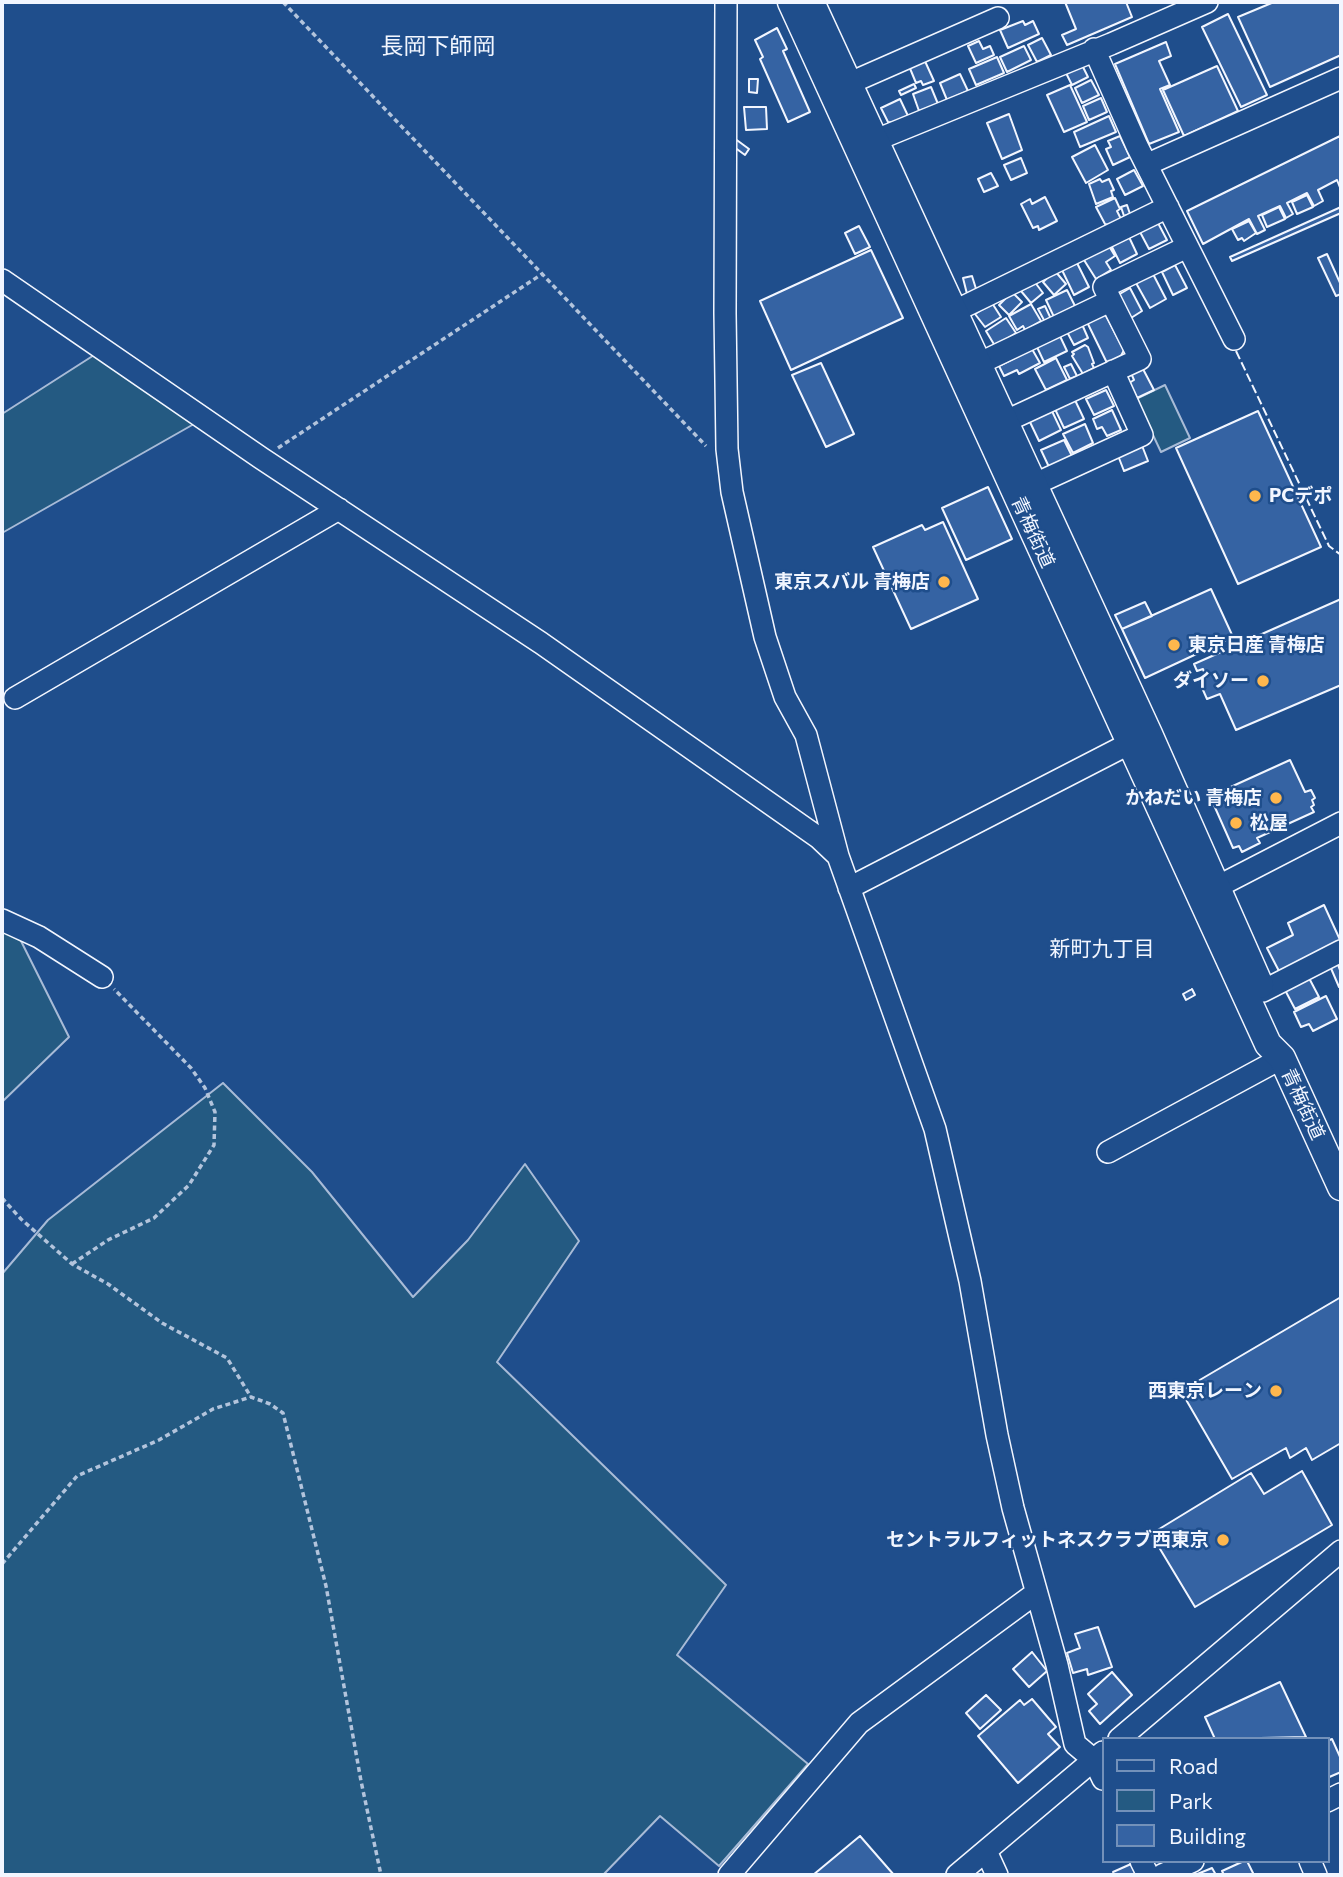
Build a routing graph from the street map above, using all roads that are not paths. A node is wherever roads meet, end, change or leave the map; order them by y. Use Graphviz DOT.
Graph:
graph roads {
  1 [pos="726,2"];
  2 [pos="791,2"];
  3 [pos="811,2"];
  4 [pos="1207,2"];
  5 [pos="998,18"];
  6 [pos="1094,49"];
  7 [pos="1341,78"];
  8 [pos="850,83"];
  9 [pos="876,140"];
  10 [pos="1148,164"];
  11 [pos="1168,207"];
  12 [pos="1186,247"];
  13 [pos="2,280"];
  14 [pos="1110,301"];
  15 [pos="953,312"];
  16 [pos="1234,339"];
  17 [pos="978,364"];
  18 [pos="1113,371"];
  19 [pos="1004,422"];
  20 [pos="1033,485"];
  21 [pos="339,509"];
  22 [pos="15,698"];
  23 [pos="1139,739"];
  24 [pos="1341,823"];
  25 [pos="838,856"];
  26 [pos="1217,887"];
  27 [pos="849,888"];
  28 [pos="2,920"];
  29 [pos="1341,951"];
  30 [pos="102,977"];
  31 [pos="1263,991"];
  32 [pos="1282,1058"];
  33 [pos="1108,1152"];
  34 [pos="1341,1187"];
  35 [pos="1341,1551"];
  36 [pos="1035,1593"];
  37 [pos="1121,1737"];
  38 [pos="1099,1756"];
  39 [pos="1102,1773"];
  40 [pos="986,1851"];
  41 [pos="1189,1863"];
  42 [pos="729,1875"];
  43 [pos="957,1875"];
  44 [pos="997,1875"];
  45 [pos="1162,1875"];
  1 -- 25 [label="street"];
  2 -- 23 [label="main road, 青梅街道"];
  3 -- 8 [label="main road, 青梅街道"];
  4 -- 6 [label="street"];
  5 -- 8 [label="street"];
  6 -- 9 [label="street"];
  6 -- 10 [label="street"];
  7 -- 10 [label="street"];
  8 -- 9 [label="main road, 青梅街道"];
  9 -- 15 [label="main road, 青梅街道"];
  10 -- 11 [label="street"];
  11 -- 12 [label="street"];
  11 -- 15 [label="street"];
  12 -- 14 [label="street"];
  12 -- 16 [label="street"];
  13 -- 21 [label="street"];
  14 -- 17 [label="street"];
  14 -- 18 [label="street"];
  15 -- 17 [label="main road, 青梅街道"];
  17 -- 19 [label="main road, 青梅街道"];
  18 -- 19 [label="street"];
  18 -- 20 [label="street"];
  19 -- 20 [label="main road, 青梅街道"];
  20 -- 23 [label="main road, 青梅街道"];
  21 -- 22 [label="street"];
  21 -- 25 [label="street"];
  23 -- 26 [label="main road, 青梅街道"];
  23 -- 27 [label="street"];
  23 -- 32 [label="main road, 青梅街道"];
  24 -- 26 [label="street"];
  25 -- 27 [label="street"];
  26 -- 31 [label="main road, 青梅街道"];
  27 -- 36 [label="street"];
  28 -- 30 [label="street"];
  29 -- 31 [label="street"];
  31 -- 32 [label="main road, 青梅街道"];
  32 -- 33 [label="street"];
  32 -- 34 [label="main road, 青梅街道"];
  35 -- 37 [label="street"];
  36 -- 38 [label="street"];
  36 -- 42 [label="street"];
  38 -- 39 [label="street"];
  38 -- 40 [label="street"];
  40 -- 43 [label="street"];
  40 -- 44 [label="street"];
  41 -- 45 [label="street"];
}
